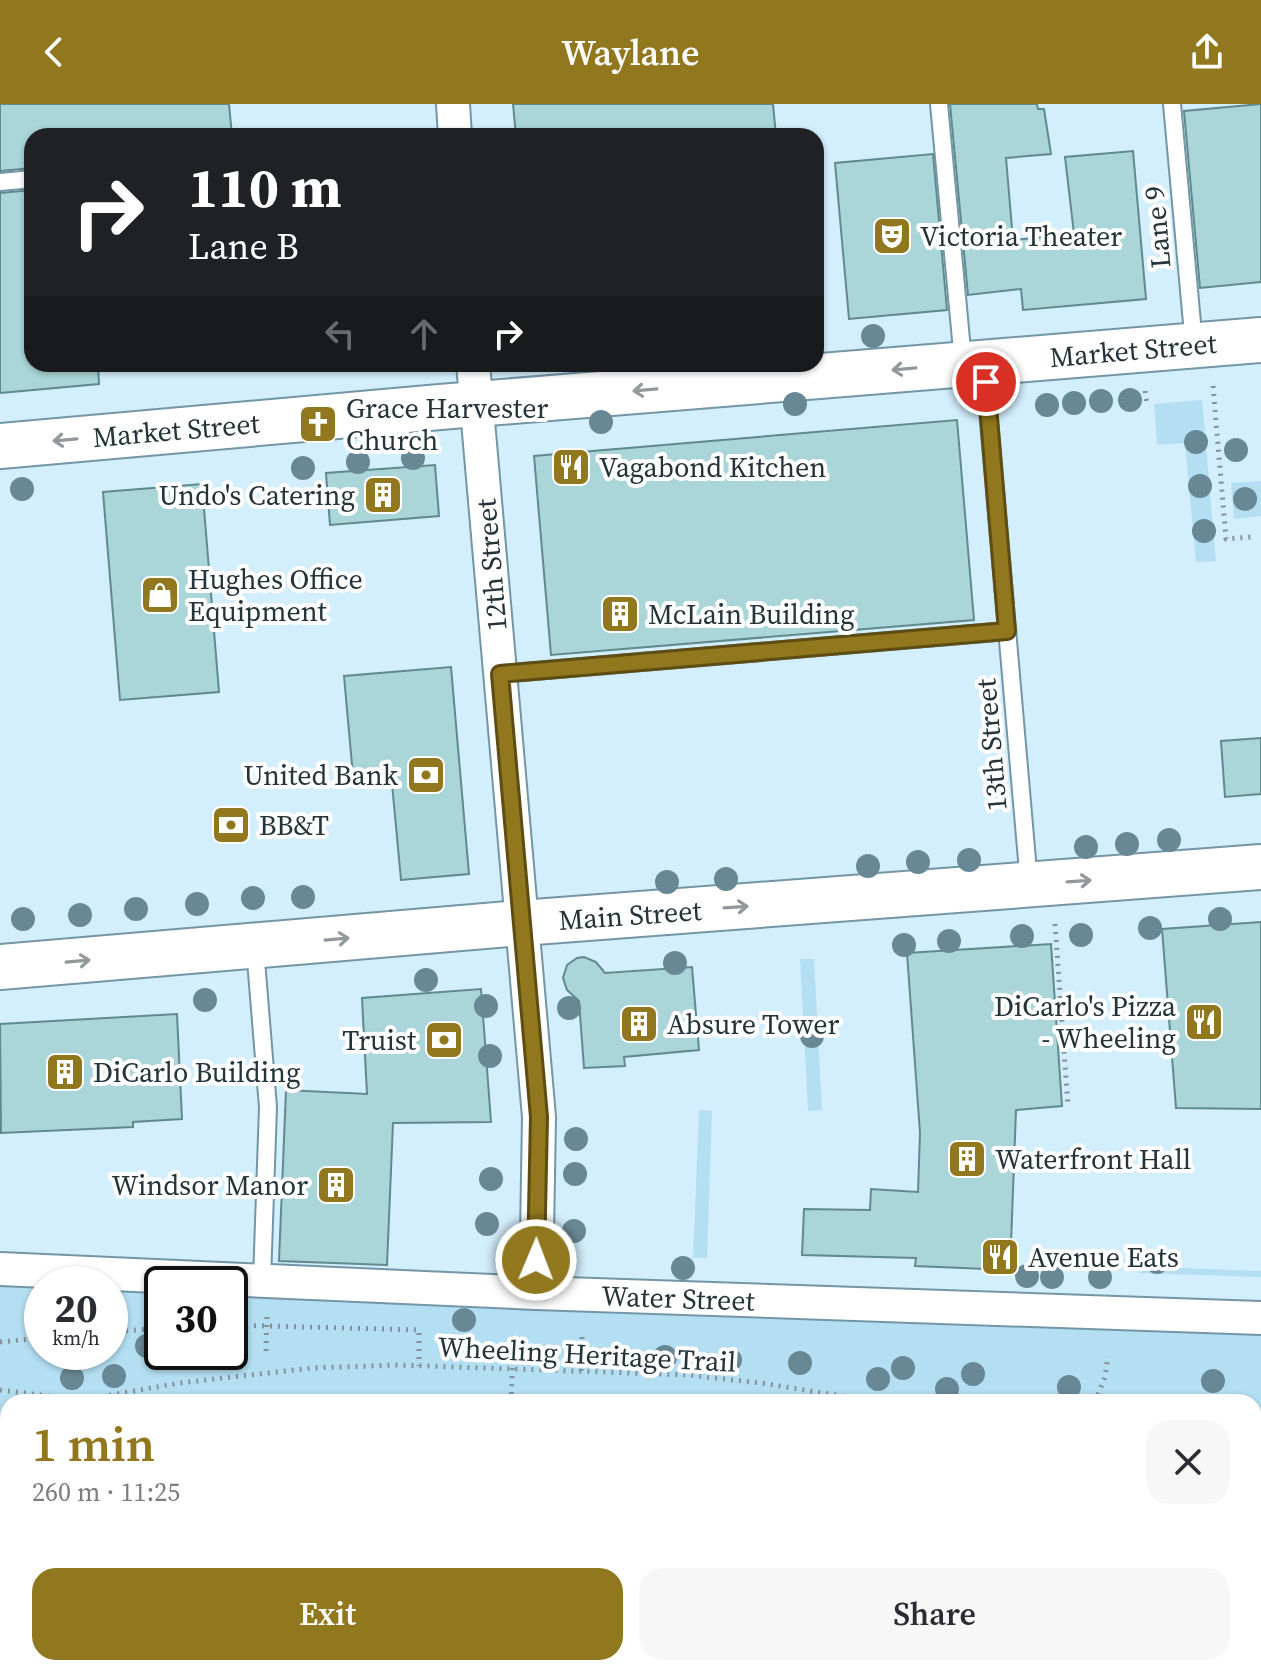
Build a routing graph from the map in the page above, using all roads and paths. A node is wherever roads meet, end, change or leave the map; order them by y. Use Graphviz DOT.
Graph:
graph roads {
  1 [pos="453,104"];
  2 [pos="939,104"];
  3 [pos="1172,104"];
  4 [pos="454,128"];
  5 [pos="24,180"];
  6 [pos="0,182"];
  7 [pos="1261,340"];
  8 [pos="1194,345"];
  9 [pos="973,363"];
  10 [pos="824,369"];
  11 [pos="760,372"];
  12 [pos="475,384"];
  13 [pos="1213,386"];
  14 [pos="1145,391"];
  15 [pos="1147,405"];
  16 [pos="0,446"];
  17 [pos="1251,537"];
  18 [pos="1007,631"];
  19 [pos="500,674"];
  20 [pos="1261,867"];
  21 [pos="1030,884"];
  22 [pos="521,923"];
  23 [pos="1055,924"];
  24 [pos="255,946"];
  25 [pos="0,967"];
  26 [pos="1068,1106"];
  27 [pos="0,1269"];
  28 [pos="262,1280"];
  29 [pos="536,1293"];
  30 [pos="1261,1318"];
  31 [pos="248,1325"];
  32 [pos="514,1334"];
  33 [pos="582,1337"];
  34 [pos="24,1340"];
  35 [pos="0,1342"];
  36 [pos="1108,1356"];
  37 [pos="419,1366"];
  38 [pos="513,1369"];
  39 [pos="581,1372"];
  40 [pos="0,1390"];
  41 [pos="31,1394"];
  42 [pos="109,1394"];
  43 [pos="511,1394"];
  44 [pos="829,1394"];
  45 [pos="1098,1394"];
  1 -- 4 [label="street"];
  2 -- 9 [label="lane, 13th Street"];
  3 -- 8 [label="lane, Lane 9"];
  5 -- 6 [label="lane"];
  7 -- 8 [label="main road, Market Street"];
  8 -- 9 [label="main road, Market Street"];
  9 -- 10 [label="main road, Market Street, one-way"];
  9 -- 18 [label="lane, 13th Street"];
  11 -- 12 [label="main road, Market Street, one-way"];
  12 -- 16 [label="main road, Market Street, one-way"];
  12 -- 19 [label="street, 12th Street"];
  13 -- 17 [label="path"];
  14 -- 15 [label="path"];
  18 -- 19 [label="lane"];
  18 -- 21 [label="lane, 13th Street"];
  19 -- 22 [label="street, 12th Street"];
  21 -- 20 [label="main road, Main Street, one-way"];
  22 -- 21 [label="main road, Main Street, one-way"];
  24 -- 22 [label="main road, Main Street, one-way"];
  22 -- 29 [label="street, 12th Street"];
  23 -- 26 [label="path"];
  25 -- 24 [label="main road, Main Street, one-way"];
  24 -- 28 [label="lane"];
  27 -- 28 [label="street, Water Street"];
  28 -- 29 [label="street, Water Street"];
  29 -- 30 [label="street, Water Street"];
  31 -- 37 [label="path, Wheeling Heritage Trail"];
  32 -- 38 [label="path"];
  33 -- 39 [label="path"];
  34 -- 35 [label="path"];
  36 -- 45 [label="path"];
  37 -- 38 [label="path, Wheeling Heritage Trail"];
  37 -- 42 [label="path"];
  38 -- 39 [label="path, Wheeling Heritage Trail"];
  38 -- 43 [label="path"];
  39 -- 44 [label="path, Wheeling Heritage Trail"];
  40 -- 41 [label="path"];
}
